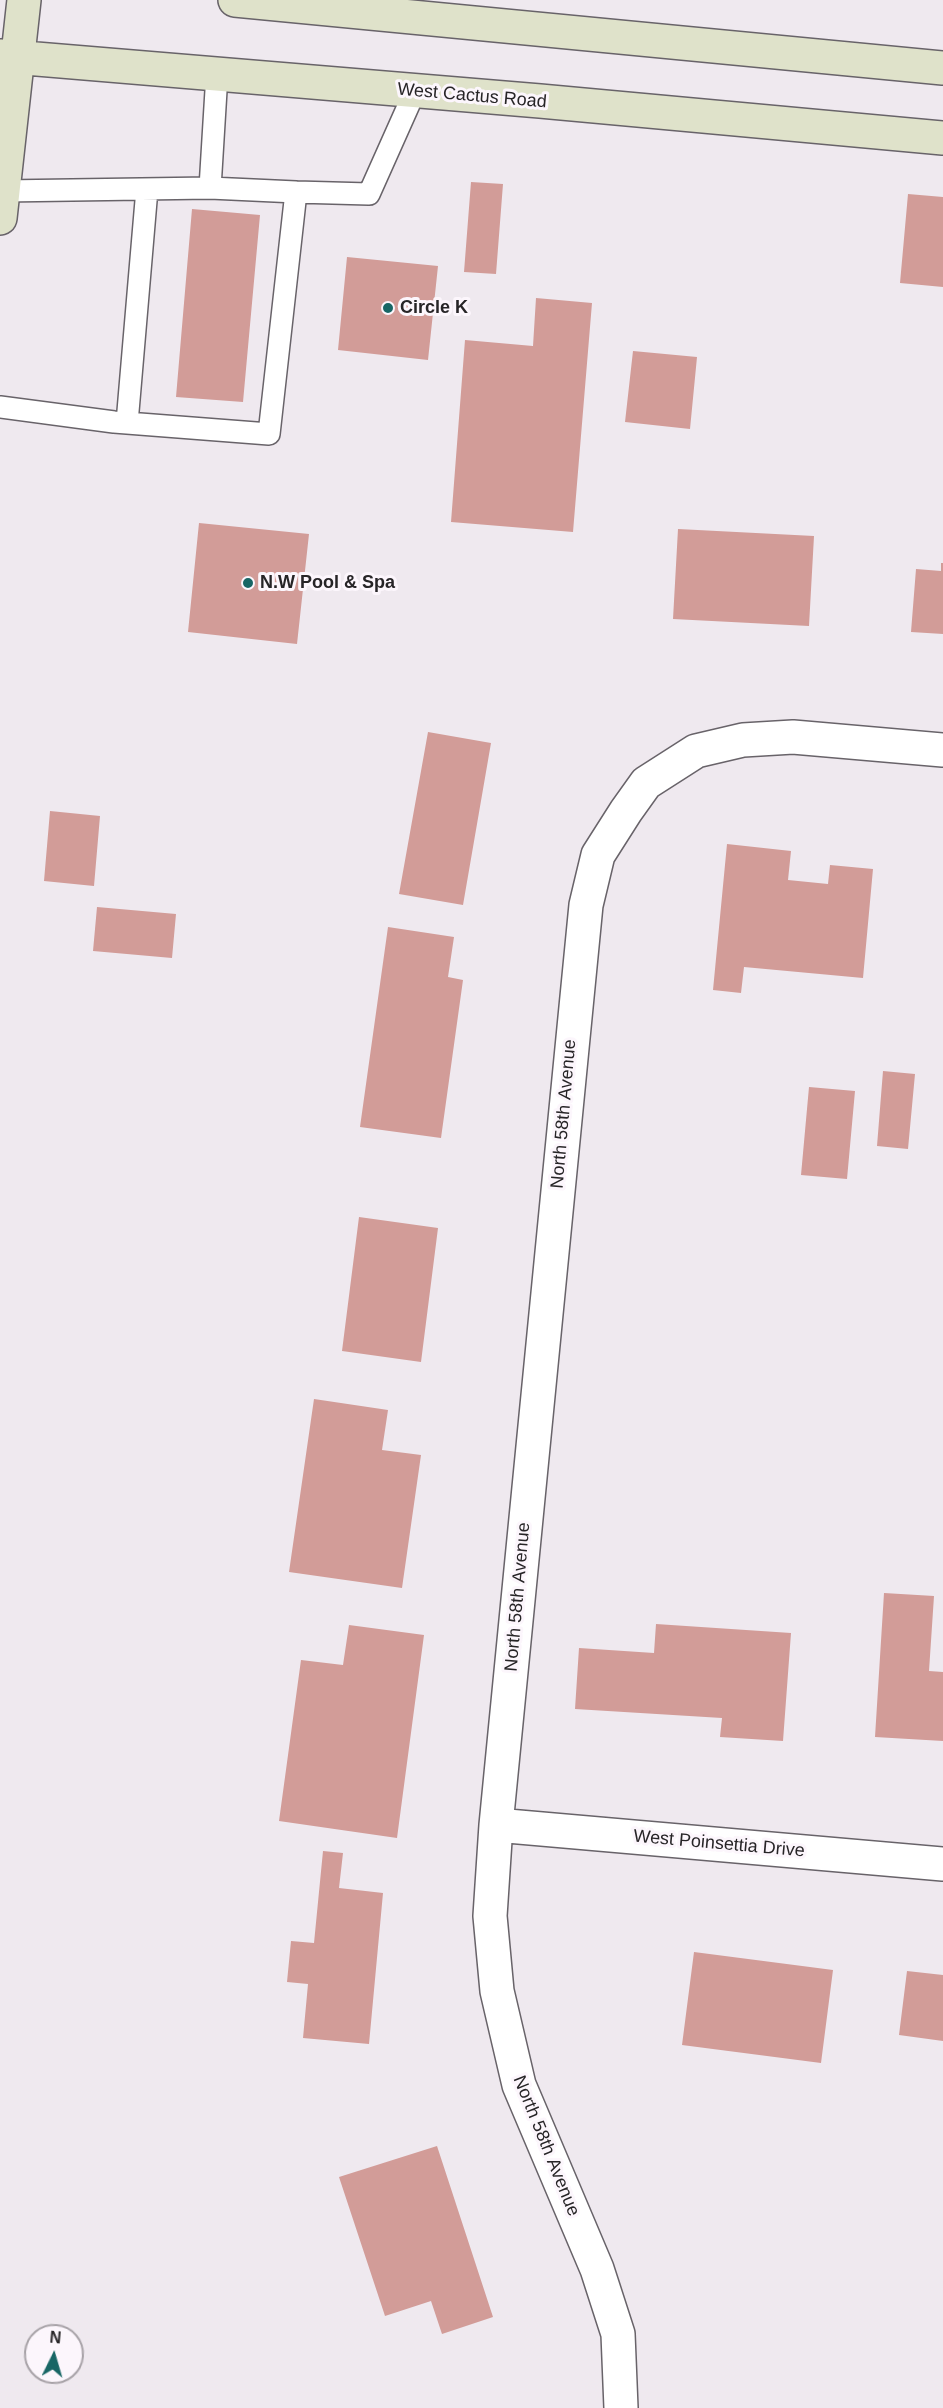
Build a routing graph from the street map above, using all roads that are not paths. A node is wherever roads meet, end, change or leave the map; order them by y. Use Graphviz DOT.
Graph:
graph roads {
  1 [pos="24,0"];
  2 [pos="236,0"];
  3 [pos="9,57"];
  4 [pos="943,68"];
  5 [pos="217,74"];
  6 [pos="415,91"];
  7 [pos="943,138"];
  8 [pos="210,188"];
  9 [pos="147,189"];
  10 [pos="296,192"];
  11 [pos="2,205"];
  12 [pos="0,407"];
  13 [pos="127,423"];
  14 [pos="943,750"];
  15 [pos="496,1825"];
  16 [pos="943,1864"];
  17 [pos="621,2408"];
  1 -- 3 [label="main road"];
  2 -- 4 [label="main road"];
  3 -- 5 [label="main road, West Cactus Road"];
  3 -- 11 [label="main road"];
  5 -- 6 [label="main road, West Cactus Road"];
  5 -- 8 [label="lane"];
  6 -- 7 [label="main road, West Cactus Road"];
  6 -- 10 [label="lane"];
  8 -- 9 [label="lane"];
  8 -- 10 [label="lane"];
  9 -- 11 [label="lane"];
  9 -- 13 [label="lane"];
  10 -- 13 [label="lane"];
  12 -- 13 [label="lane"];
  14 -- 15 [label="street, North 58th Avenue"];
  15 -- 16 [label="street, West Poinsettia Drive"];
  15 -- 17 [label="street, North 58th Avenue"];
}
